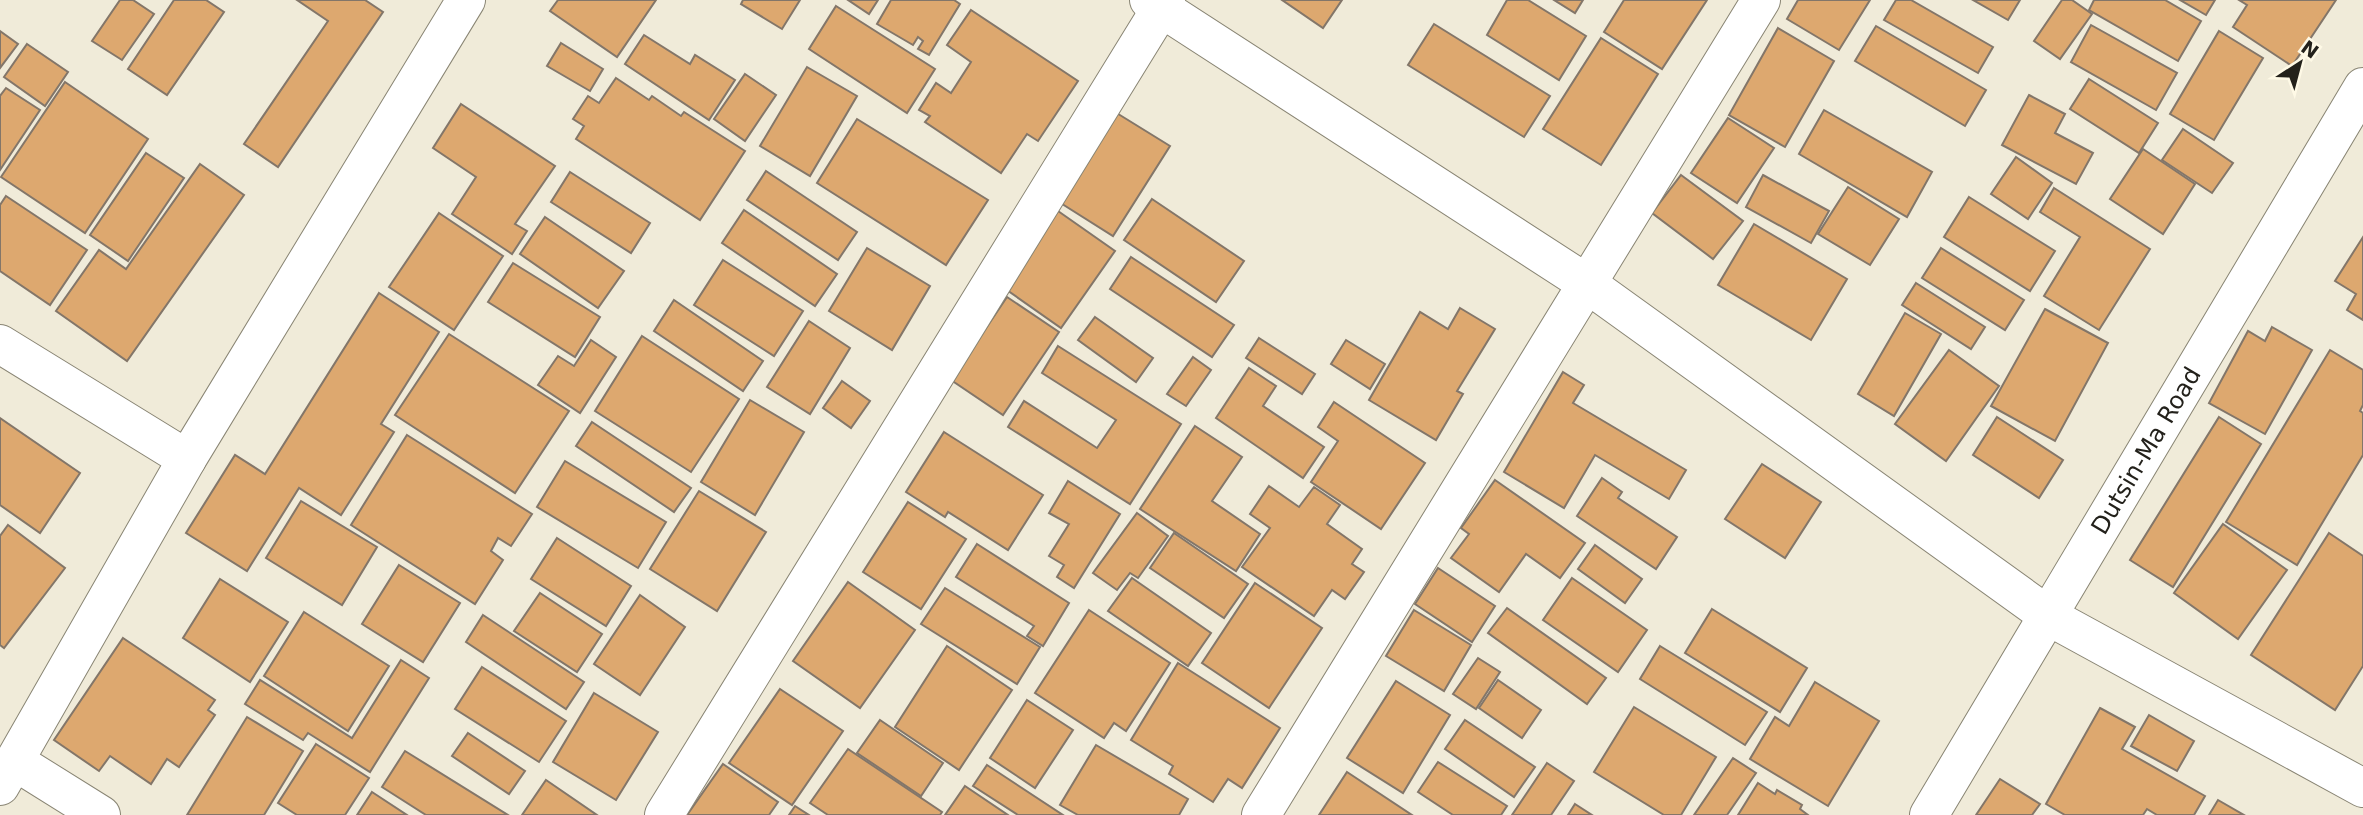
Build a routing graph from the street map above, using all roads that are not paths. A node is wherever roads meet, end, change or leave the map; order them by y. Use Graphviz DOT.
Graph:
graph roads {
  1 [pos="1761,0"];
  2 [pos="460,2"];
  3 [pos="1159,3"];
  4 [pos="2363,87"];
  5 [pos="1586,283"];
  6 [pos="0,344"];
  7 [pos="187,459"];
  8 [pos="2050,617"];
  9 [pos="8,774"];
  10 [pos="2363,788"];
  11 [pos="100,815"];
  12 [pos="664,815"];
  13 [pos="1261,815"];
  14 [pos="1930,815"];
  1 -- 5 [label="street"];
  2 -- 7 [label="street"];
  3 -- 5 [label="street"];
  3 -- 12 [label="street"];
  4 -- 8 [label="street, Dutsin-Ma Road"];
  5 -- 8 [label="street"];
  5 -- 13 [label="street"];
  6 -- 7 [label="street"];
  7 -- 9 [label="street"];
  8 -- 10 [label="street"];
  8 -- 14 [label="street, Dutsin-Ma Road"];
  9 -- 11 [label="street"];
}
